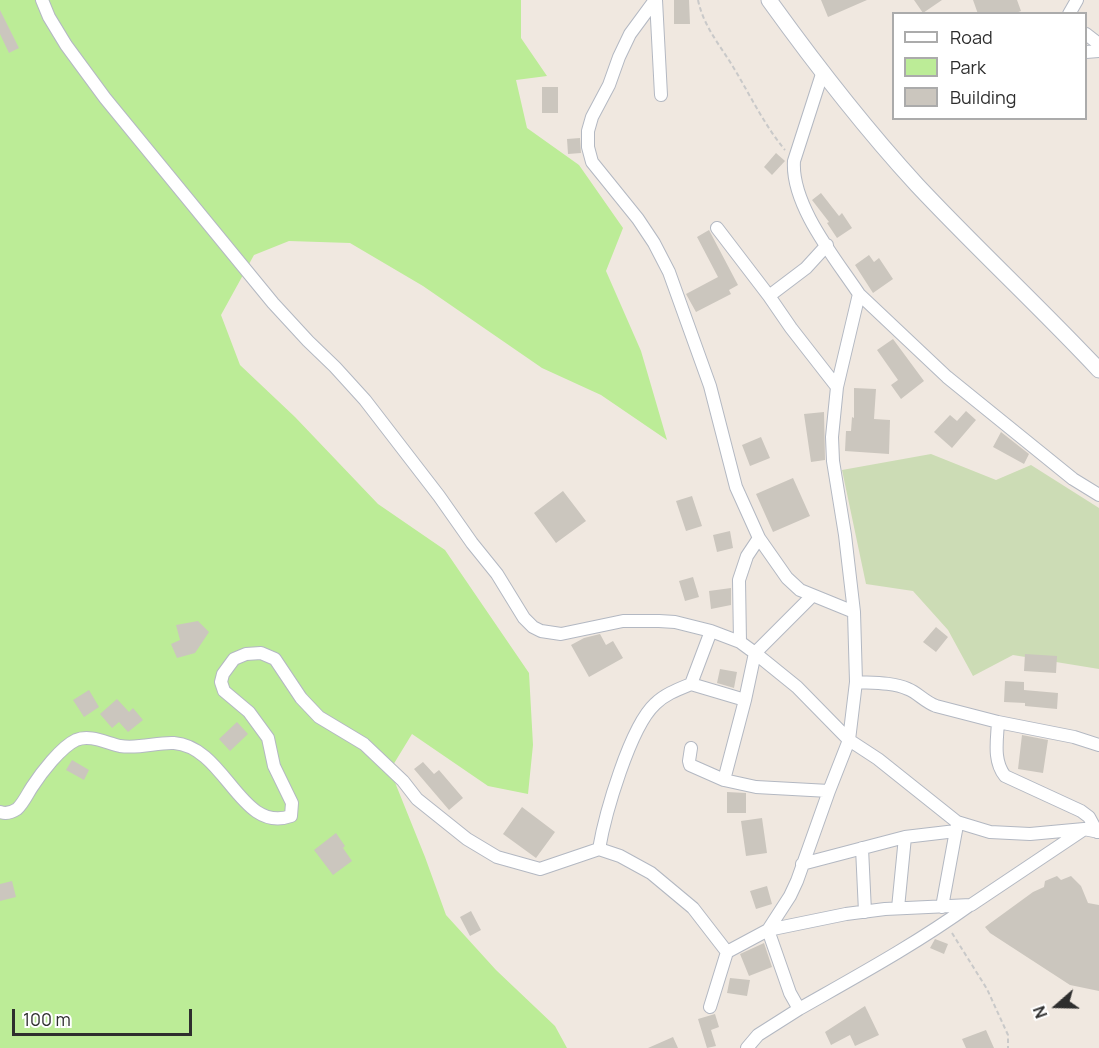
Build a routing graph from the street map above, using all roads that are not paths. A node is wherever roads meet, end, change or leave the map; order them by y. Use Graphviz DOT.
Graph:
graph roads {
  1 [pos="42,0"];
  2 [pos="655,0"];
  3 [pos="769,0"];
  4 [pos="1087,35"];
  5 [pos="1099,44"];
  6 [pos="822,74"];
  7 [pos="661,95"];
  8 [pos="717,228"];
  9 [pos="827,245"];
  10 [pos="859,294"];
  11 [pos="769,296"];
  12 [pos="1099,370"];
  13 [pos="837,387"];
  14 [pos="1099,495"];
  15 [pos="759,538"];
  16 [pos="812,596"];
  17 [pos="854,612"];
  18 [pos="711,631"];
  19 [pos="740,642"];
  20 [pos="755,653"];
  21 [pos="856,682"];
  22 [pos="691,684"];
  23 [pos="745,700"];
  24 [pos="999,723"];
  25 [pos="849,740"];
  26 [pos="1099,745"];
  27 [pos="691,748"];
  28 [pos="724,780"];
  29 [pos="829,790"];
  30 [pos="0,813"];
  31 [pos="957,826"];
  32 [pos="1084,829"];
  33 [pos="1098,832"];
  34 [pos="905,837"];
  35 [pos="862,848"];
  36 [pos="599,849"];
  37 [pos="802,864"];
  38 [pos="971,905"];
  39 [pos="942,907"];
  40 [pos="898,908"];
  41 [pos="865,912"];
  42 [pos="768,930"];
  43 [pos="727,952"];
  44 [pos="711,1007"];
  45 [pos="799,1009"];
  46 [pos="747,1048"];
  1 -- 18 [label="street"];
  2 -- 7 [label="street"];
  2 -- 15 [label="street"];
  3 -- 6 [label="street"];
  4 -- 5 [label="street"];
  6 -- 9 [label="street"];
  6 -- 12 [label="street"];
  8 -- 11 [label="street"];
  9 -- 10 [label="street"];
  9 -- 11 [label="street"];
  10 -- 13 [label="street"];
  10 -- 14 [label="street"];
  11 -- 13 [label="street"];
  13 -- 17 [label="street"];
  15 -- 16 [label="street"];
  15 -- 19 [label="street"];
  16 -- 17 [label="street"];
  16 -- 20 [label="street"];
  17 -- 21 [label="street"];
  18 -- 19 [label="street"];
  18 -- 22 [label="street"];
  19 -- 20 [label="street"];
  20 -- 23 [label="street"];
  20 -- 25 [label="street"];
  21 -- 24 [label="street"];
  21 -- 25 [label="street"];
  22 -- 23 [label="street"];
  22 -- 36 [label="street"];
  23 -- 28 [label="street"];
  24 -- 26 [label="street"];
  24 -- 33 [label="street"];
  25 -- 29 [label="street"];
  25 -- 31 [label="street"];
  27 -- 28 [label="street"];
  28 -- 29 [label="street"];
  29 -- 37 [label="street"];
  30 -- 36 [label="street"];
  31 -- 32 [label="street"];
  31 -- 34 [label="street"];
  31 -- 39 [label="street"];
  32 -- 33 [label="street"];
  32 -- 38 [label="street"];
  34 -- 35 [label="street"];
  34 -- 40 [label="street"];
  35 -- 37 [label="street"];
  35 -- 41 [label="street"];
  36 -- 43 [label="street"];
  37 -- 42 [label="street"];
  38 -- 39 [label="street"];
  38 -- 45 [label="street"];
  39 -- 40 [label="street"];
  40 -- 41 [label="street"];
  41 -- 42 [label="street"];
  42 -- 43 [label="street"];
  42 -- 45 [label="street"];
  43 -- 44 [label="street"];
  45 -- 46 [label="street"];
}
